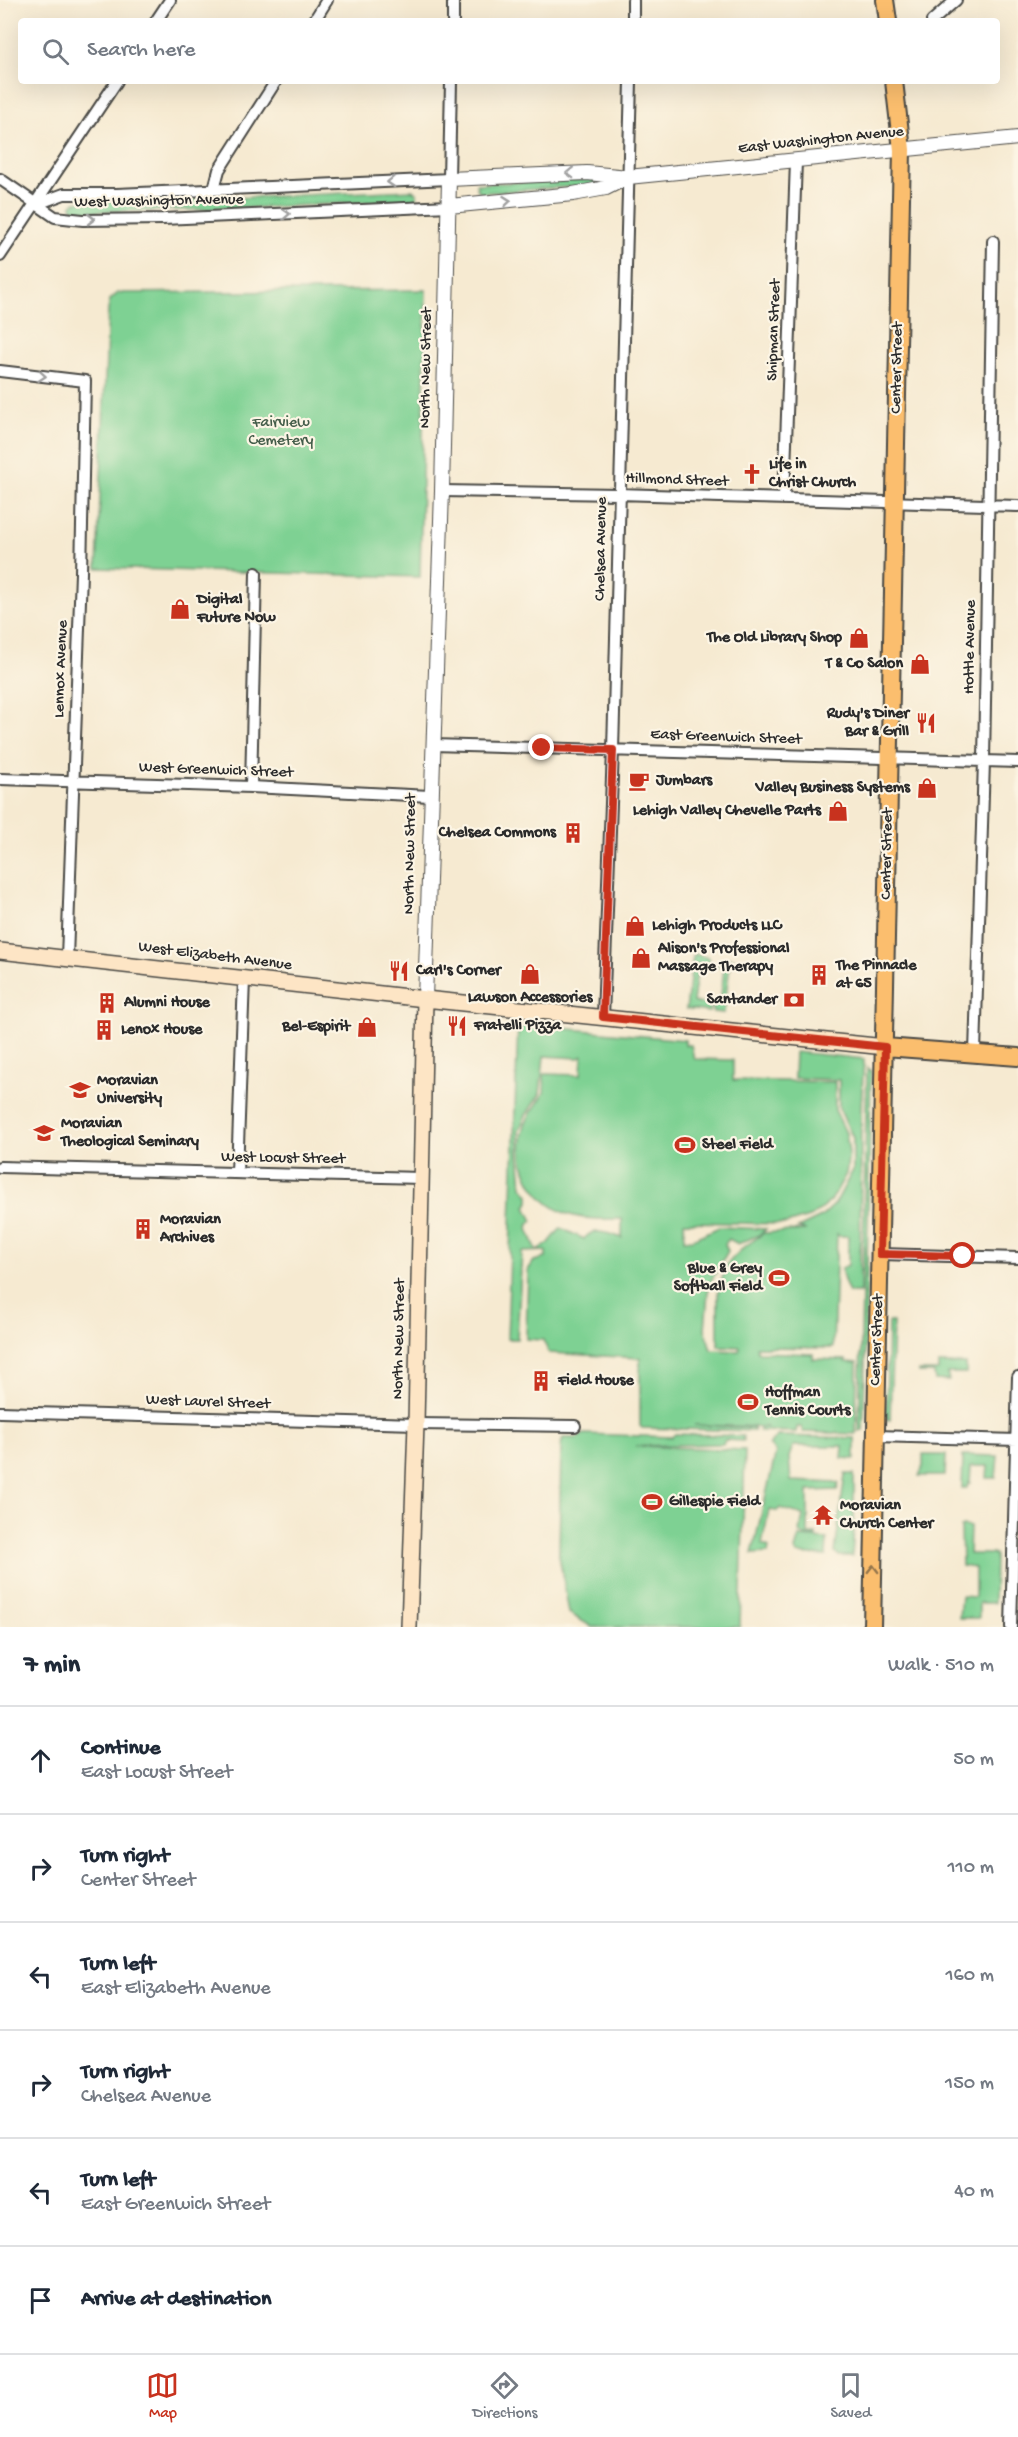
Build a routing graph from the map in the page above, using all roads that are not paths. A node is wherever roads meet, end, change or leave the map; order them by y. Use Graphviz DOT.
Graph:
graph roads {
  1 [pos="170,0"];
  2 [pos="327,0"];
  3 [pos="453,0"];
  4 [pos="633,0"];
  5 [pos="885,0"];
  6 [pos="956,0"];
  7 [pos="158,18"];
  8 [pos="316,18"];
  9 [pos="453,18"];
  10 [pos="633,18"];
  11 [pos="888,18"];
  12 [pos="935,18"];
  13 [pos="115,84"];
  14 [pos="274,84"];
  15 [pos="451,84"];
  16 [pos="631,84"];
  17 [pos="894,84"];
  18 [pos="1018,138"];
  19 [pos="902,150"];
  20 [pos="796,161"];
  21 [pos="628,177"];
  22 [pos="0,179"];
  23 [pos="449,179"];
  24 [pos="214,189"];
  25 [pos="37,204"];
  26 [pos="448,207"];
  27 [pos="993,241"];
  28 [pos="0,256"];
  29 [pos="0,371"];
  30 [pos="442,491"];
  31 [pos="618,494"];
  32 [pos="784,499"];
  33 [pos="895,503"];
  34 [pos="988,506"];
  35 [pos="1018,506"];
  36 [pos="256,573"];
  37 [pos="433,745"];
  38 [pos="613,750"];
  39 [pos="890,759"];
  40 [pos="984,761"];
  41 [pos="1018,762"];
  42 [pos="0,779"];
  43 [pos="73,781"];
  44 [pos="251,787"];
  45 [pos="430,796"];
  46 [pos="0,951"];
  47 [pos="67,958"];
  48 [pos="244,979"];
  49 [pos="425,999"];
  50 [pos="603,1017"];
  51 [pos="885,1047"];
  52 [pos="975,1053"];
  53 [pos="1018,1057"];
  54 [pos="0,1167"];
  55 [pos="237,1173"];
  56 [pos="421,1178"];
  57 [pos="880,1254"];
  58 [pos="1018,1258"];
  59 [pos="1018,1377"];
  60 [pos="0,1412"];
  61 [pos="416,1424"];
  62 [pos="575,1426"];
  63 [pos="876,1436"];
  64 [pos="1017,1440"];
  65 [pos="409,1627"];
  66 [pos="872,1627"];
  67 [pos="1011,1627"];
  1 -- 7 [label="street"];
  2 -- 8 [label="street"];
  3 -- 9 [label="street"];
  4 -- 10 [label="street"];
  5 -- 11 [label="main road"];
  6 -- 12 [label="street"];
  13 -- 25 [label="street"];
  14 -- 24 [label="street"];
  15 -- 23 [label="street, North New Street"];
  16 -- 21 [label="street, Chelsea Avenue"];
  17 -- 19 [label="main road, Center Street"];
  18 -- 19 [label="street, East Washington Avenue"];
  19 -- 20 [label="street, East Washington Avenue"];
  19 -- 33 [label="main road, Center Street"];
  20 -- 21 [label="street, East Washington Avenue"];
  20 -- 32 [label="street, Shipman Street"];
  21 -- 23 [label="street, East Washington Avenue, one-way"];
  26 -- 21 [label="street, East Washington Avenue, one-way"];
  21 -- 31 [label="street, Chelsea Avenue"];
  22 -- 25 [label="street"];
  23 -- 24 [label="street, West Washington Avenue, one-way"];
  23 -- 26 [label="street, North New Street"];
  24 -- 25 [label="street, West Washington Avenue"];
  25 -- 26 [label="street, West Washington Avenue, one-way"];
  25 -- 28 [label="street"];
  26 -- 30 [label="street, North New Street"];
  27 -- 34 [label="street, Hottle Avenue"];
  29 -- 43 [label="street, Lennox Avenue, one-way"];
  30 -- 31 [label="street, Hillmond Street"];
  30 -- 37 [label="street, North New Street"];
  31 -- 32 [label="street, Hillmond Street"];
  31 -- 38 [label="street, Chelsea Avenue"];
  32 -- 33 [label="street, Hillmond Street"];
  33 -- 34 [label="street, Hillmond Street"];
  33 -- 39 [label="main road, Center Street"];
  34 -- 35 [label="street, Hillmond Street"];
  34 -- 40 [label="street, Hottle Avenue"];
  36 -- 44 [label="street"];
  37 -- 38 [label="street, East Greenwich Street"];
  37 -- 45 [label="street, North New Street"];
  38 -- 39 [label="street, East Greenwich Street"];
  38 -- 50 [label="street, Chelsea Avenue"];
  39 -- 40 [label="street, East Greenwich Street"];
  39 -- 51 [label="main road, Center Street"];
  40 -- 41 [label="street, East Greenwich Street"];
  40 -- 52 [label="street, Hottle Avenue"];
  42 -- 43 [label="street, West Greenwich Street"];
  43 -- 44 [label="street, West Greenwich Street"];
  43 -- 47 [label="street, Lennox Avenue"];
  44 -- 45 [label="street, West Greenwich Street"];
  45 -- 49 [label="street, North New Street"];
  46 -- 47 [label="main road, West Elizabeth Avenue"];
  47 -- 48 [label="main road, West Elizabeth Avenue"];
  48 -- 49 [label="main road, West Elizabeth Avenue"];
  48 -- 55 [label="street"];
  49 -- 50 [label="main road, West Elizabeth Avenue"];
  49 -- 56 [label="main road, North New Street"];
  50 -- 51 [label="main road, West Elizabeth Avenue"];
  51 -- 52 [label="main road"];
  51 -- 57 [label="main road, Center Street"];
  52 -- 53 [label="main road"];
  54 -- 55 [label="street, West Locust Street"];
  55 -- 56 [label="street, West Locust Street"];
  56 -- 61 [label="main road, North New Street"];
  57 -- 58 [label="street"];
  57 -- 63 [label="main road, Center Street"];
  59 -- 64 [label="street"];
  60 -- 61 [label="street, West Laurel Street"];
  61 -- 62 [label="street, West Laurel Street"];
  61 -- 65 [label="main road, North New Street"];
  63 -- 64 [label="street"];
  66 -- 63 [label="main road, Center Street, one-way"];
  64 -- 67 [label="street"];
}
